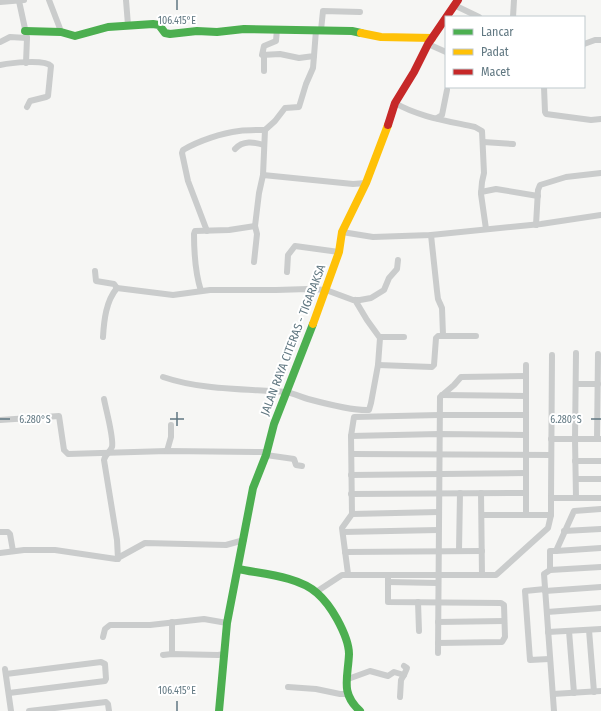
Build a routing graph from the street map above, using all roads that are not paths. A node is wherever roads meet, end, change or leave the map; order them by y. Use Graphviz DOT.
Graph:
graph roads {
  1 [pos="22,0"];
  2 [pos="48,0"];
  3 [pos="126,0"];
  4 [pos="514,0"];
  5 [pos="0,2"];
  6 [pos="456,3"];
  7 [pos="360,12"];
  8 [pos="447,16"];
  9 [pos="480,16"];
  10 [pos="513,16"];
  11 [pos="445,19"];
  12 [pos="128,25"];
  13 [pos="277,29"];
  14 [pos="318,30"];
  15 [pos="60,32"];
  16 [pos="26,34"];
  17 [pos="1,40"];
  18 [pos="601,40"];
  19 [pos="430,41"];
  20 [pos="585,44"];
  21 [pos="445,51"];
  22 [pos="264,55"];
  23 [pos="314,56"];
  24 [pos="26,63"];
  25 [pos="0,65"];
  26 [pos="264,71"];
  27 [pos="544,88"];
  28 [pos="447,90"];
  29 [pos="394,103"];
  30 [pos="27,106"];
  31 [pos="437,118"];
  32 [pos="601,119"];
  33 [pos="265,130"];
  34 [pos="483,142"];
  35 [pos="513,144"];
  36 [pos="264,145"];
  37 [pos="235,150"];
  38 [pos="601,174"];
  39 [pos="263,176"];
  40 [pos="366,183"];
  41 [pos="481,192"];
  42 [pos="538,196"];
  43 [pos="601,215"];
  44 [pos="536,225"];
  45 [pos="254,226"];
  46 [pos="486,229"];
  47 [pos="207,231"];
  48 [pos="342,232"];
  49 [pos="431,235"];
  50 [pos="339,252"];
  51 [pos="398,260"];
  52 [pos="254,262"];
  53 [pos="95,272"];
  54 [pos="287,272"];
  55 [pos="117,288"];
  56 [pos="326,290"];
  57 [pos="201,291"];
  58 [pos="355,300"];
  59 [pos="443,335"];
  60 [pos="476,336"];
  61 [pos="103,337"];
  62 [pos="380,337"];
  63 [pos="404,337"];
  64 [pos="576,353"];
  65 [pos="598,354"];
  66 [pos="552,355"];
  67 [pos="378,365"];
  68 [pos="526,365"];
  69 [pos="526,376"];
  70 [pos="163,377"];
  71 [pos="576,384"];
  72 [pos="598,384"];
  73 [pos="286,392"];
  74 [pos="442,395"];
  75 [pos="526,396"];
  76 [pos="104,399"];
  77 [pos="439,415"];
  78 [pos="526,415"];
  79 [pos="0,420"];
  80 [pos="171,425"];
  81 [pos="439,434"];
  82 [pos="526,435"];
  83 [pos="351,436"];
  84 [pos="551,439"];
  85 [pos="575,439"];
  86 [pos="599,439"];
  87 [pos="167,451"];
  88 [pos="107,453"];
  89 [pos="266,453"];
  90 [pos="352,454"];
  91 [pos="439,454"];
  92 [pos="526,455"];
  93 [pos="550,455"];
  94 [pos="575,461"];
  95 [pos="601,461"];
  96 [pos="302,466"];
  97 [pos="439,474"];
  98 [pos="526,474"];
  99 [pos="351,475"];
  100 [pos="576,479"];
  101 [pos="601,479"];
  102 [pos="439,493"];
  103 [pos="460,493"];
  104 [pos="481,493"];
  105 [pos="526,493"];
  106 [pos="351,494"];
  107 [pos="551,498"];
  108 [pos="576,498"];
  109 [pos="601,498"];
  110 [pos="601,509"];
  111 [pos="438,512"];
  112 [pos="352,514"];
  113 [pos="482,515"];
  114 [pos="526,515"];
  115 [pos="551,515"];
  116 [pos="601,529"];
  117 [pos="438,530"];
  118 [pos="564,531"];
  119 [pos="0,532"];
  120 [pos="343,532"];
  121 [pos="244,540"];
  122 [pos="601,548"];
  123 [pos="13,551"];
  124 [pos="459,551"];
  125 [pos="482,551"];
  126 [pos="556,551"];
  127 [pos="346,552"];
  128 [pos="438,552"];
  129 [pos="0,553"];
  130 [pos="118,559"];
  131 [pos="601,567"];
  132 [pos="238,569"];
  133 [pos="550,570"];
  134 [pos="348,574"];
  135 [pos="388,575"];
  136 [pos="482,575"];
  137 [pos="438,576"];
  138 [pos="388,582"];
  139 [pos="438,583"];
  140 [pos="601,586"];
  141 [pos="545,590"];
  142 [pos="316,592"];
  143 [pos="418,602"];
  144 [pos="438,602"];
  145 [pos="601,608"];
  146 [pos="547,612"];
  147 [pos="504,621"];
  148 [pos="172,622"];
  149 [pos="438,622"];
  150 [pos="227,623"];
  151 [pos="601,629"];
  152 [pos="589,630"];
  153 [pos="419,631"];
  154 [pos="570,631"];
  155 [pos="548,632"];
  156 [pos="103,637"];
  157 [pos="438,643"];
  158 [pos="438,653"];
  159 [pos="172,654"];
  160 [pos="224,654"];
  161 [pos="163,655"];
  162 [pos="549,658"];
  163 [pos="404,666"];
  164 [pos="404,675"];
  165 [pos="348,678"];
  166 [pos="288,687"];
  167 [pos="601,691"];
  168 [pos="594,692"];
  169 [pos="9,693"];
  170 [pos="574,693"];
  171 [pos="346,694"];
  172 [pos="553,694"];
  173 [pos="400,697"];
  174 [pos="11,711"];
  175 [pos="29,711"];
  176 [pos="109,711"];
  177 [pos="219,711"];
  178 [pos="360,711"];
  179 [pos="554,711"];
  1 -- 5 [label="street"];
  1 -- 16 [label="street"];
  2 -- 15 [label="street"];
  3 -- 12 [label="street"];
  4 -- 10 [label="street"];
  6 -- 8 [label="main road, JALAN RAYA CITERAS - TIGARAKSA"];
  6 -- 9 [label="street"];
  7 -- 14 [label="street"];
  11 -- 19 [label="main road, JALAN RAYA CITERAS - TIGARAKSA"];
  12 -- 13 [label="main road"];
  12 -- 15 [label="main road"];
  13 -- 14 [label="main road"];
  13 -- 22 [label="street"];
  14 -- 19 [label="main road"];
  14 -- 23 [label="street"];
  15 -- 16 [label="main road"];
  16 -- 17 [label="street"];
  16 -- 24 [label="street"];
  18 -- 20 [label="street"];
  19 -- 21 [label="street"];
  19 -- 29 [label="main road, JALAN RAYA CITERAS - TIGARAKSA"];
  22 -- 23 [label="street"];
  22 -- 26 [label="street"];
  23 -- 33 [label="street"];
  24 -- 25 [label="street"];
  24 -- 30 [label="street"];
  27 -- 32 [label="street"];
  28 -- 31 [label="street"];
  29 -- 31 [label="street"];
  29 -- 40 [label="main road, JALAN RAYA CITERAS - TIGARAKSA"];
  31 -- 34 [label="street"];
  33 -- 36 [label="street"];
  33 -- 47 [label="street"];
  34 -- 35 [label="street"];
  34 -- 41 [label="street"];
  36 -- 37 [label="street"];
  36 -- 39 [label="street"];
  38 -- 42 [label="street"];
  39 -- 40 [label="street"];
  39 -- 45 [label="street"];
  40 -- 48 [label="main road, JALAN RAYA CITERAS - TIGARAKSA"];
  41 -- 42 [label="street"];
  41 -- 46 [label="street"];
  42 -- 44 [label="street"];
  43 -- 44 [label="street"];
  44 -- 46 [label="street"];
  45 -- 47 [label="street"];
  45 -- 52 [label="street"];
  46 -- 49 [label="street"];
  47 -- 57 [label="street"];
  48 -- 49 [label="street"];
  48 -- 50 [label="main road, JALAN RAYA CITERAS - TIGARAKSA"];
  49 -- 59 [label="street"];
  50 -- 54 [label="street"];
  50 -- 56 [label="main road, JALAN RAYA CITERAS - TIGARAKSA"];
  51 -- 58 [label="street"];
  53 -- 55 [label="street"];
  55 -- 57 [label="street"];
  55 -- 61 [label="street"];
  56 -- 57 [label="street"];
  56 -- 58 [label="street"];
  56 -- 73 [label="main road, JALAN RAYA CITERAS - TIGARAKSA"];
  58 -- 62 [label="street"];
  59 -- 60 [label="street"];
  59 -- 67 [label="street"];
  62 -- 63 [label="street"];
  62 -- 67 [label="street"];
  64 -- 71 [label="street"];
  65 -- 72 [label="street"];
  66 -- 84 [label="street"];
  67 -- 73 [label="street"];
  68 -- 69 [label="street"];
  69 -- 74 [label="street"];
  69 -- 75 [label="street"];
  70 -- 73 [label="street"];
  71 -- 72 [label="street"];
  71 -- 85 [label="street"];
  72 -- 86 [label="street"];
  73 -- 89 [label="main road, JALAN RAYA CITERAS - TIGARAKSA"];
  74 -- 75 [label="street"];
  74 -- 77 [label="street"];
  75 -- 78 [label="street"];
  76 -- 88 [label="street"];
  77 -- 78 [label="street"];
  77 -- 81 [label="street"];
  77 -- 83 [label="street"];
  78 -- 82 [label="street"];
  79 -- 88 [label="street"];
  80 -- 87 [label="street"];
  81 -- 82 [label="street"];
  81 -- 83 [label="street"];
  81 -- 91 [label="street"];
  82 -- 92 [label="street"];
  83 -- 90 [label="street"];
  84 -- 85 [label="street"];
  84 -- 93 [label="street"];
  85 -- 86 [label="street"];
  85 -- 94 [label="street"];
  87 -- 88 [label="street"];
  87 -- 89 [label="street"];
  88 -- 130 [label="street"];
  89 -- 96 [label="street"];
  89 -- 121 [label="main road, JALAN RAYA CITERAS - TIGARAKSA"];
  90 -- 91 [label="street"];
  90 -- 99 [label="street"];
  91 -- 92 [label="street"];
  91 -- 97 [label="street"];
  92 -- 93 [label="street"];
  92 -- 98 [label="street"];
  93 -- 107 [label="street"];
  94 -- 95 [label="street"];
  94 -- 100 [label="street"];
  97 -- 98 [label="street"];
  97 -- 99 [label="street"];
  97 -- 102 [label="street"];
  98 -- 105 [label="street"];
  99 -- 106 [label="street"];
  100 -- 101 [label="street"];
  100 -- 108 [label="street"];
  102 -- 103 [label="street"];
  102 -- 106 [label="street"];
  102 -- 111 [label="street"];
  103 -- 104 [label="street"];
  103 -- 124 [label="street"];
  104 -- 105 [label="street"];
  104 -- 113 [label="street"];
  105 -- 114 [label="street"];
  106 -- 112 [label="street"];
  107 -- 108 [label="street"];
  107 -- 115 [label="street"];
  108 -- 109 [label="street"];
  110 -- 118 [label="street"];
  111 -- 112 [label="street"];
  111 -- 117 [label="street"];
  112 -- 120 [label="street"];
  113 -- 114 [label="street"];
  113 -- 125 [label="street"];
  114 -- 115 [label="street"];
  115 -- 136 [label="street"];
  116 -- 118 [label="street"];
  117 -- 120 [label="street"];
  117 -- 128 [label="street"];
  118 -- 126 [label="street"];
  119 -- 123 [label="street"];
  120 -- 127 [label="street"];
  121 -- 130 [label="street"];
  121 -- 132 [label="main road, JALAN RAYA CITERAS - TIGARAKSA"];
  122 -- 126 [label="street"];
  123 -- 129 [label="street"];
  123 -- 130 [label="street"];
  124 -- 125 [label="street"];
  124 -- 128 [label="street"];
  125 -- 136 [label="street"];
  126 -- 133 [label="street"];
  127 -- 128 [label="street"];
  127 -- 134 [label="street"];
  128 -- 137 [label="street"];
  131 -- 133 [label="street"];
  132 -- 142 [label="main road"];
  132 -- 150 [label="main road, JALAN RAYA CITERAS - TIGARAKSA"];
  133 -- 141 [label="street"];
  134 -- 135 [label="street"];
  134 -- 142 [label="street"];
  135 -- 137 [label="street"];
  135 -- 138 [label="street"];
  136 -- 137 [label="street"];
  137 -- 139 [label="street"];
  138 -- 139 [label="street"];
  138 -- 143 [label="street"];
  139 -- 144 [label="street"];
  140 -- 141 [label="street"];
  141 -- 146 [label="street"];
  141 -- 162 [label="street"];
  142 -- 165 [label="main road"];
  143 -- 144 [label="street"];
  143 -- 153 [label="street"];
  144 -- 147 [label="street"];
  144 -- 149 [label="street"];
  145 -- 146 [label="street"];
  146 -- 155 [label="street"];
  147 -- 149 [label="street"];
  147 -- 157 [label="street"];
  148 -- 150 [label="street"];
  148 -- 156 [label="street"];
  148 -- 159 [label="street"];
  149 -- 157 [label="street"];
  150 -- 160 [label="main road, JALAN RAYA CITERAS - TIGARAKSA"];
  151 -- 152 [label="street"];
  152 -- 154 [label="street"];
  152 -- 168 [label="street"];
  154 -- 155 [label="street"];
  154 -- 170 [label="street"];
  155 -- 162 [label="street"];
  157 -- 158 [label="street"];
  159 -- 160 [label="street"];
  159 -- 161 [label="street"];
  160 -- 177 [label="main road, JALAN RAYA CITERAS - TIGARAKSA"];
  162 -- 172 [label="street"];
  163 -- 164 [label="street"];
  164 -- 165 [label="street"];
  164 -- 173 [label="street"];
  165 -- 171 [label="main road"];
  166 -- 171 [label="street"];
  167 -- 168 [label="street"];
  168 -- 170 [label="street"];
  169 -- 169 [label="street"];
  169 -- 174 [label="street"];
  170 -- 172 [label="street"];
  171 -- 178 [label="main road"];
  172 -- 179 [label="street"];
  175 -- 176 [label="street"];
}
